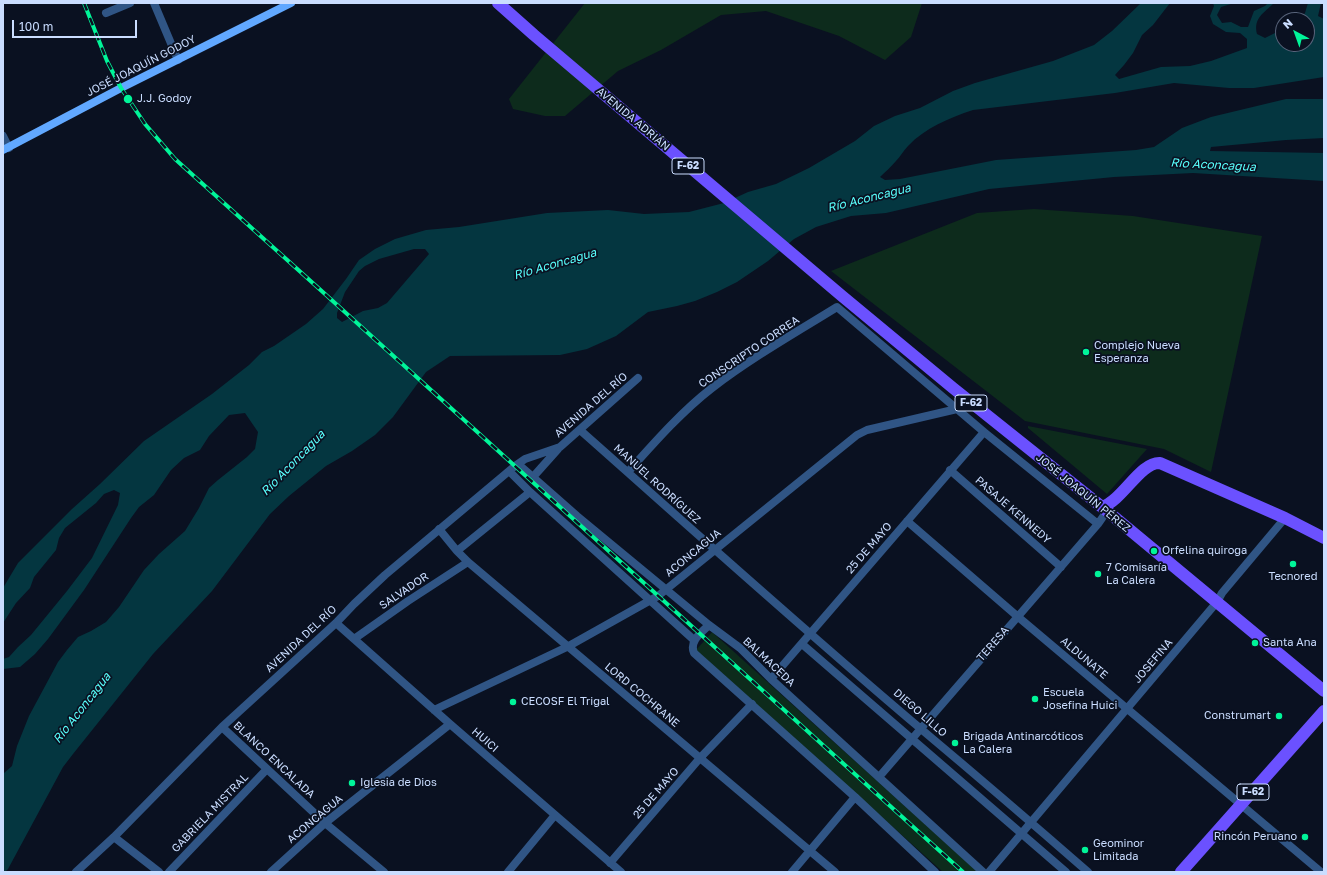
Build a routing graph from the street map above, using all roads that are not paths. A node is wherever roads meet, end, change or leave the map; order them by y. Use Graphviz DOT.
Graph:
graph roads {
  1 [pos="130,3"];
  2 [pos="154,3"];
  3 [pos="291,3"];
  4 [pos="498,3"];
  5 [pos="106,14"];
  6 [pos="178,60"];
  7 [pos="3,136"];
  8 [pos="6,149"];
  9 [pos="839,301"];
  10 [pos="638,378"];
  11 [pos="957,409"];
  12 [pos="580,430"];
  13 [pos="984,432"];
  14 [pos="560,447"];
  15 [pos="518,464"];
  16 [pos="950,470"];
  17 [pos="509,471"];
  18 [pos="628,472"];
  19 [pos="533,477"];
  20 [pos="530,492"];
  21 [pos="1115,500"];
  22 [pos="1105,509"];
  23 [pos="1285,518"];
  24 [pos="907,521"];
  25 [pos="1098,524"];
  26 [pos="1127,527"];
  27 [pos="439,529"];
  28 [pos="1324,538"];
  29 [pos="714,550"];
  30 [pos="457,551"];
  31 [pos="468,562"];
  32 [pos="1061,567"];
  33 [pos="665,590"];
  34 [pos="651,600"];
  35 [pos="1217,602"];
  36 [pos="1017,616"];
  37 [pos="336,623"];
  38 [pos="709,625"];
  39 [pos="811,633"];
  40 [pos="354,639"];
  41 [pos="694,640"];
  42 [pos="802,644"];
  43 [pos="568,647"];
  44 [pos="771,679"];
  45 [pos="1324,691"];
  46 [pos="752,704"];
  47 [pos="1127,709"];
  48 [pos="434,710"];
  49 [pos="1324,711"];
  50 [pos="450,724"];
  51 [pos="222,727"];
  52 [pos="920,729"];
  53 [pos="912,738"];
  54 [pos="700,758"];
  55 [pos="267,769"];
  56 [pos="879,777"];
  57 [pos="855,797"];
  58 [pos="1241,804"];
  59 [pos="555,815"];
  60 [pos="1031,822"];
  61 [pos="325,823"];
  62 [pos="1022,834"];
  63 [pos="114,837"];
  64 [pos="810,851"];
  65 [pos="610,863"];
  66 [pos="76,872"];
  67 [pos="159,872"];
  68 [pos="169,872"];
  69 [pos="271,872"];
  70 [pos="384,872"];
  71 [pos="508,872"];
  72 [pos="621,872"];
  73 [pos="792,872"];
  74 [pos="834,872"];
  75 [pos="935,872"];
  76 [pos="983,872"];
  77 [pos="989,872"];
  78 [pos="1066,872"];
  79 [pos="1088,872"];
  80 [pos="1181,872"];
  81 [pos="1321,872"];
  1 -- 5 [label="street"];
  2 -- 6 [label="street"];
  3 -- 6 [label="street, JOSÉ JOAQUÍN GODOY"];
  4 -- 9 [label="main road, AVENIDA ADRIÁN / F-62"];
  6 -- 8 [label="street, JOSÉ JOAQUÍN GODOY"];
  7 -- 8 [label="street"];
  9 -- 11 [label="street, JOSÉ JOAQUÍN PÉREZ"];
  9 -- 18 [label="street, CONSCRIPTO CORREA"];
  9 -- 22 [label="main road, JOSÉ JOAQUÍN PÉREZ / F-62"];
  10 -- 12 [label="street, AVENIDA DEL RÍO"];
  11 -- 13 [label="street, JOSÉ JOAQUÍN PÉREZ"];
  11 -- 29 [label="street, ACONCAGUA"];
  12 -- 14 [label="street, AVENIDA DEL RÍO"];
  12 -- 18 [label="street, MANUEL RODRÍGUEZ"];
  13 -- 16 [label="street, 25 DE MAYO"];
  13 -- 25 [label="street, JOSÉ JOAQUÍN PÉREZ"];
  14 -- 15 [label="street, AVENIDA DEL RÍO"];
  14 -- 19 [label="street, AVENIDA DEL RÍO"];
  15 -- 17 [label="street, AVENIDA DEL RÍO"];
  15 -- 19 [label="street, BALMACEDA"];
  16 -- 24 [label="street, 25 DE MAYO"];
  16 -- 32 [label="street, PASAJE KENNEDY"];
  17 -- 20 [label="street"];
  17 -- 27 [label="street, AVENIDA DEL RÍO"];
  18 -- 29 [label="street, MANUEL RODRÍGUEZ"];
  19 -- 33 [label="street, BALMACEDA"];
  20 -- 30 [label="street"];
  20 -- 34 [label="street"];
  21 -- 22 [label="main road, TERESA"];
  21 -- 23 [label="main road, TERESA"];
  21 -- 26 [label="main road"];
  22 -- 25 [label="street, TERESA"];
  22 -- 26 [label="main road, JOSÉ JOAQUÍN PÉREZ / F-62"];
  23 -- 28 [label="main road"];
  23 -- 35 [label="street, JOSEFINA"];
  24 -- 36 [label="street, ALDUNATE"];
  24 -- 39 [label="street, 25 DE MAYO"];
  25 -- 32 [label="street, TERESA"];
  26 -- 35 [label="main road, JOSÉ JOAQUÍN PÉREZ / F-62"];
  27 -- 30 [label="street, LORD COCHRANE"];
  27 -- 37 [label="street, AVENIDA DEL RÍO"];
  29 -- 33 [label="street, ACONCAGUA"];
  29 -- 39 [label="street, MANUEL RODRÍGUEZ"];
  30 -- 31 [label="street, LORD COCHRANE"];
  31 -- 40 [label="street, SALVADOR"];
  31 -- 43 [label="street, LORD COCHRANE"];
  32 -- 36 [label="street, TERESA"];
  33 -- 34 [label="street, ACONCAGUA"];
  33 -- 38 [label="street, BALMACEDA"];
  34 -- 41 [label="street"];
  34 -- 43 [label="street, ACONCAGUA"];
  35 -- 45 [label="main road, JOSÉ JOAQUÍN PÉREZ / F-62"];
  35 -- 47 [label="street, JOSEFINA"];
  36 -- 47 [label="street, ALDUNATE"];
  36 -- 52 [label="street, TERESA"];
  37 -- 40 [label="street, HUICI"];
  37 -- 51 [label="street, AVENIDA DEL RÍO"];
  38 -- 41 [label="street"];
  38 -- 44 [label="street, BALMACEDA"];
  39 -- 42 [label="street, 25 DE MAYO"];
  39 -- 52 [label="street, DIEGO LILLO"];
  40 -- 48 [label="street, HUICI"];
  41 -- 46 [label="street"];
  42 -- 44 [label="street, 25 DE MAYO"];
  42 -- 53 [label="street"];
  43 -- 48 [label="street, ACONCAGUA"];
  43 -- 54 [label="street, LORD COCHRANE"];
  44 -- 56 [label="street, BALMACEDA"];
  46 -- 54 [label="street, 25 DE MAYO"];
  46 -- 57 [label="street"];
  47 -- 58 [label="street, ALDUNATE"];
  47 -- 60 [label="street, JOSEFINA"];
  48 -- 50 [label="street, HUICI"];
  49 -- 58 [label="main road, F-62"];
  50 -- 59 [label="street, HUICI"];
  50 -- 61 [label="street, ACONCAGUA"];
  51 -- 55 [label="street, BLANCO ENCALADA"];
  51 -- 63 [label="street, AVENIDA DEL RÍO"];
  52 -- 53 [label="street, TERESA"];
  52 -- 60 [label="street, DIEGO LILLO"];
  53 -- 56 [label="street, TERESA"];
  53 -- 62 [label="street"];
  54 -- 64 [label="street, LORD COCHRANE"];
  54 -- 65 [label="street, 25 DE MAYO"];
  55 -- 61 [label="street, BLANCO ENCALADA"];
  55 -- 68 [label="street, GABRIELA MISTRAL"];
  56 -- 76 [label="street, BALMACEDA"];
  57 -- 64 [label="street"];
  57 -- 75 [label="street"];
  58 -- 80 [label="main road, F-62"];
  58 -- 81 [label="street, ALDUNATE"];
  59 -- 65 [label="street, HUICI"];
  59 -- 71 [label="street"];
  60 -- 62 [label="street, JOSEFINA"];
  60 -- 79 [label="street, DIEGO LILLO"];
  61 -- 69 [label="street, ACONCAGUA"];
  61 -- 70 [label="street, BLANCO ENCALADA"];
  62 -- 77 [label="street, JOSEFINA"];
  62 -- 78 [label="street"];
  63 -- 66 [label="street, AVENIDA DEL RÍO"];
  63 -- 67 [label="street"];
  64 -- 73 [label="street"];
  64 -- 74 [label="street, LORD COCHRANE"];
  65 -- 72 [label="street, HUICI"];
}
